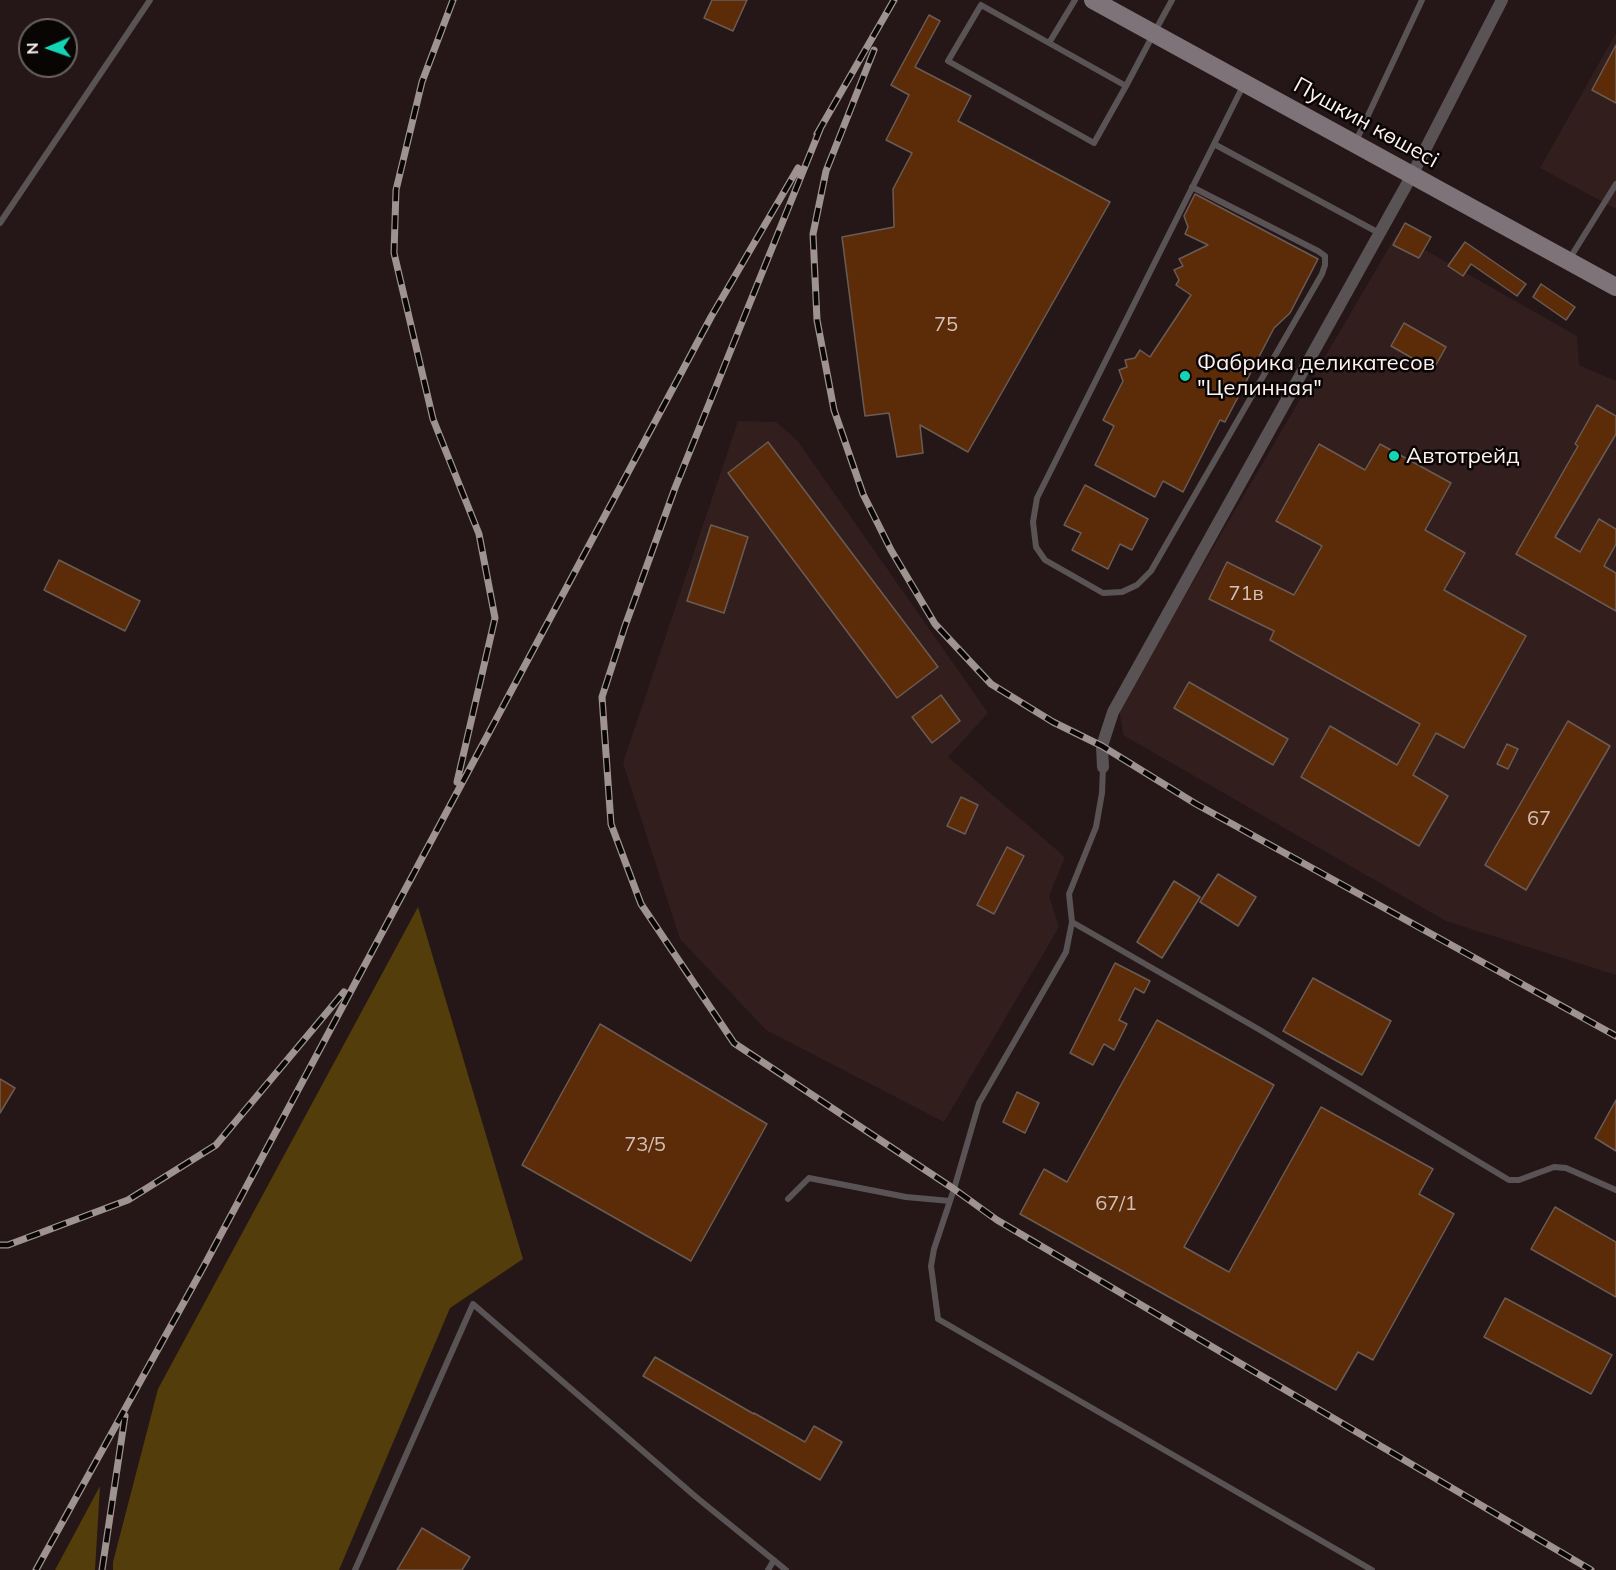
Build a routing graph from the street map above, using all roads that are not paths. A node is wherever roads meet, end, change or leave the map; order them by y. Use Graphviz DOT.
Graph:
graph roads {
  1 [pos="150,0"];
  2 [pos="1075,0"];
  3 [pos="1093,0"];
  4 [pos="1172,0"];
  5 [pos="1422,0"];
  6 [pos="1502,0"];
  7 [pos="1154,33"];
  8 [pos="1049,43"];
  9 [pos="1245,83"];
  10 [pos="1126,86"];
  11 [pos="1214,144"];
  12 [pos="1355,144"];
  13 [pos="1412,175"];
  14 [pos="1616,184"];
  15 [pos="1192,187"];
  16 [pos="0,223"];
  17 [pos="1380,234"];
  18 [pos="1568,261"];
  19 [pos="1616,288"];
  20 [pos="1103,767"];
  21 [pos="1072,922"];
  22 [pos="1616,1190"];
  23 [pos="788,1199"];
  24 [pos="950,1201"];
  25 [pos="774,1560"];
  26 [pos="356,1570"];
  27 [pos="768,1570"];
  28 [pos="786,1570"];
  29 [pos="1372,1570"];
  1 -- 16 [label="lane"];
  2 -- 8 [label="lane"];
  3 -- 7 [label="main road, Пушкин көшесі"];
  4 -- 7 [label="lane"];
  5 -- 12 [label="lane"];
  6 -- 13 [label="street"];
  7 -- 9 [label="main road, Пушкин көшесі"];
  7 -- 10 [label="lane"];
  8 -- 10 [label="lane"];
  8 -- 10 [label="lane"];
  9 -- 11 [label="lane"];
  9 -- 12 [label="main road, Пушкин көшесі"];
  11 -- 15 [label="lane"];
  11 -- 17 [label="lane"];
  12 -- 13 [label="main road, Пушкин көшесі"];
  13 -- 17 [label="street"];
  13 -- 18 [label="main road, Пушкин көшесі"];
  14 -- 18 [label="lane"];
  15 -- 15 [label="lane"];
  17 -- 20 [label="street"];
  18 -- 19 [label="main road, Пушкин көшесі"];
  20 -- 21 [label="lane"];
  21 -- 22 [label="lane"];
  21 -- 24 [label="lane"];
  23 -- 24 [label="lane"];
  24 -- 29 [label="lane"];
  25 -- 26 [label="lane"];
  25 -- 27 [label="lane"];
  25 -- 28 [label="lane"];
}
